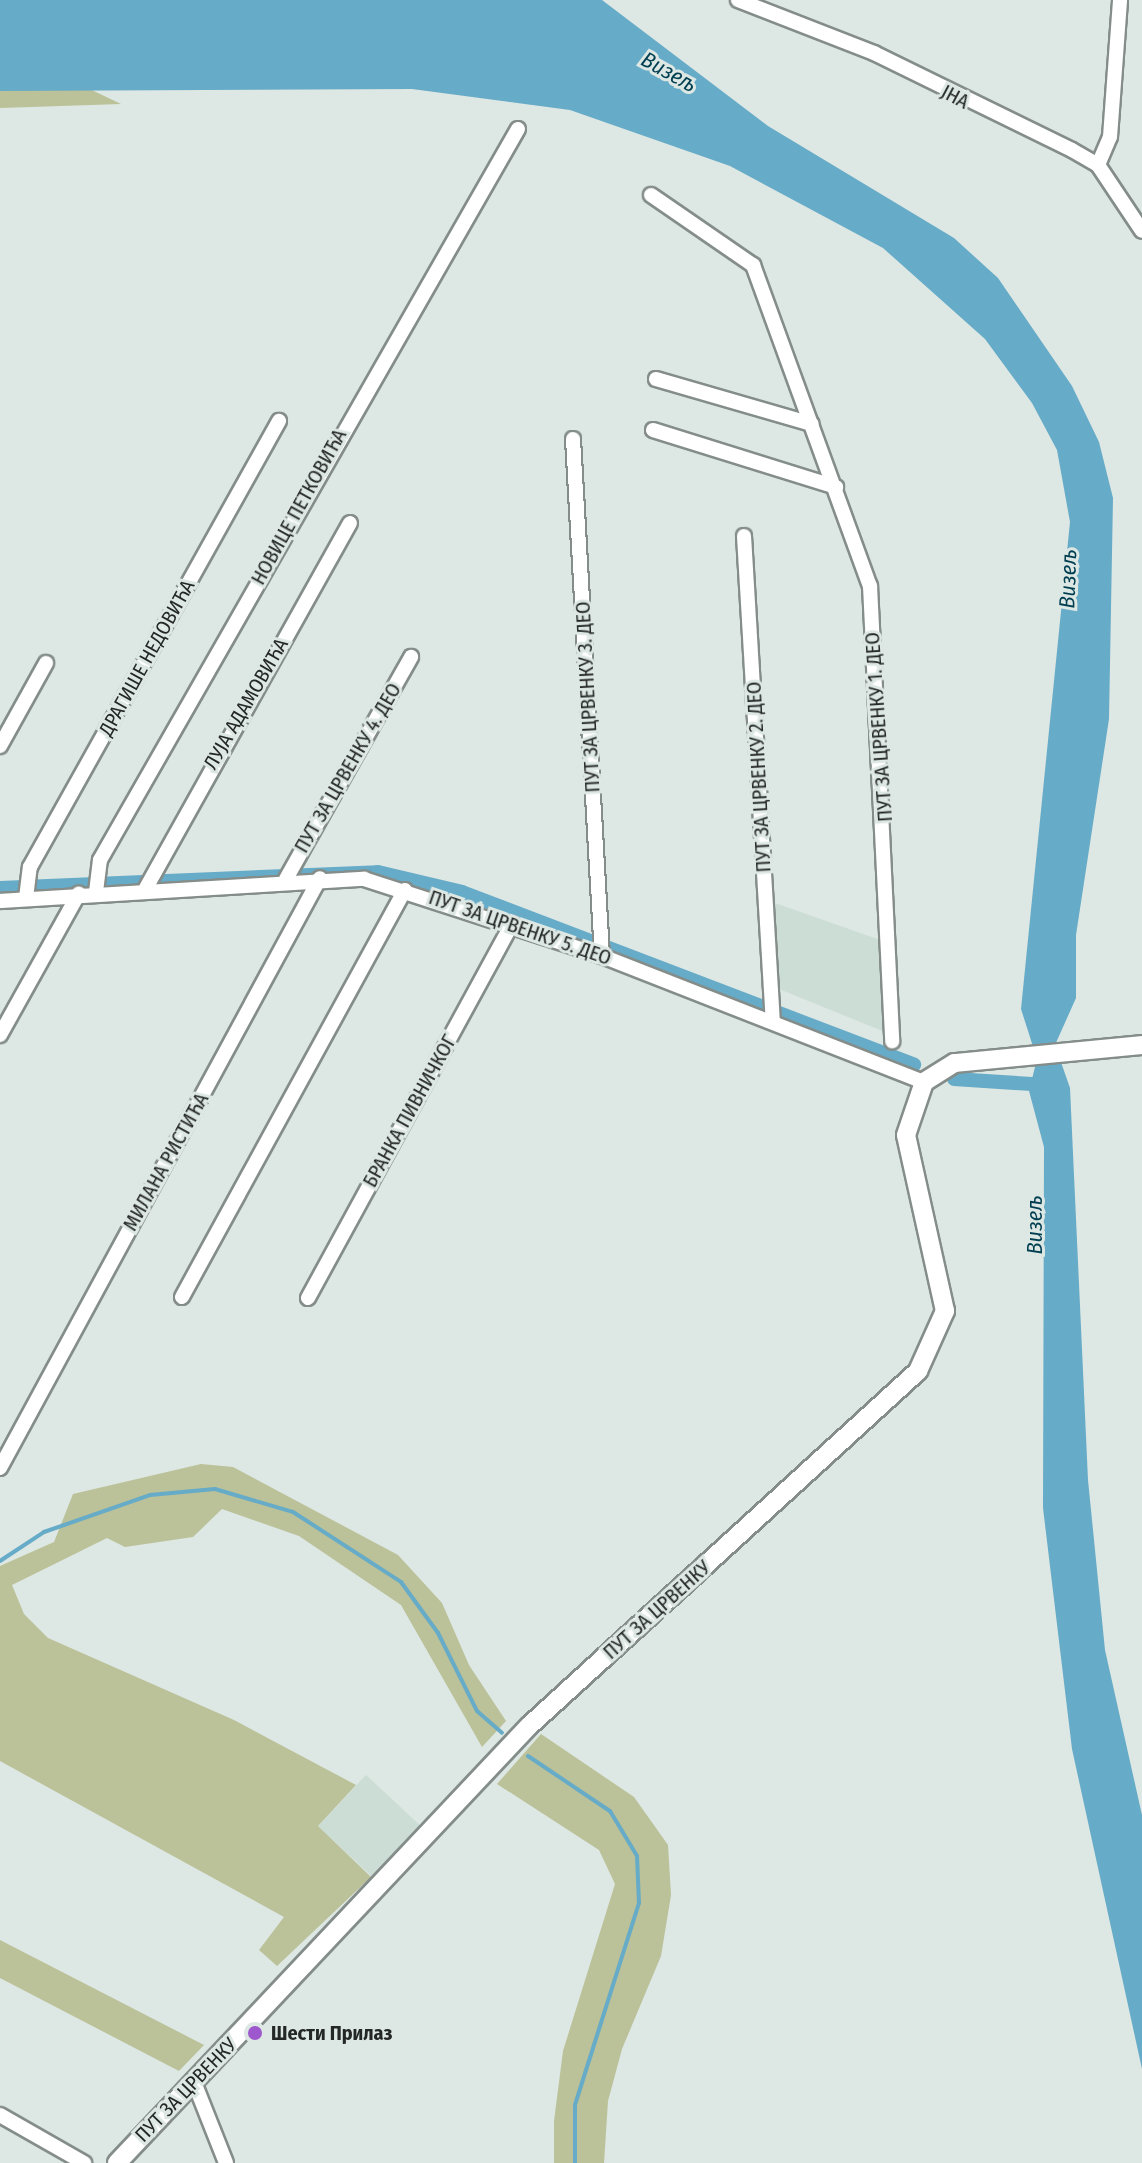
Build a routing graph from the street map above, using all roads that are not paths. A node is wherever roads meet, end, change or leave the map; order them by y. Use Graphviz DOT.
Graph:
graph roads {
  1 [pos="738,0"];
  2 [pos="1120,0"];
  3 [pos="518,129"];
  4 [pos="1098,165"];
  5 [pos="651,195"];
  6 [pos="1142,231"];
  7 [pos="656,379"];
  8 [pos="279,421"];
  9 [pos="812,424"];
  10 [pos="653,430"];
  11 [pos="573,439"];
  12 [pos="836,487"];
  13 [pos="350,523"];
  14 [pos="744,536"];
  15 [pos="411,657"];
  16 [pos="46,663"];
  17 [pos="0,746"];
  18 [pos="320,878"];
  19 [pos="286,879"];
  20 [pos="146,888"];
  21 [pos="405,890"];
  22 [pos="96,892"];
  23 [pos="79,893"];
  24 [pos="26,898"];
  25 [pos="0,901"];
  26 [pos="512,924"];
  27 [pos="602,956"];
  28 [pos="773,1011"];
  29 [pos="0,1035"];
  30 [pos="892,1041"];
  31 [pos="1142,1045"];
  32 [pos="924,1082"];
  33 [pos="182,1297"];
  34 [pos="308,1298"];
  35 [pos="0,1468"];
  36 [pos="194,2082"];
  37 [pos="0,2115"];
  38 [pos="84,2163"];
  39 [pos="117,2163"];
  40 [pos="226,2163"];
  1 -- 4 [label="street, ЈНА"];
  2 -- 4 [label="street"];
  3 -- 22 [label="street, НОВИЦЕ ПЕТКОВИЋА"];
  4 -- 6 [label="street, ЈНА"];
  5 -- 9 [label="street, ПУТ ЗА ЦРВЕНКУ 1. ДЕО"];
  7 -- 9 [label="street"];
  8 -- 24 [label="street, ДРАГИШЕ НЕДОВИЋА"];
  9 -- 12 [label="street, ПУТ ЗА ЦРВЕНКУ 1. ДЕО"];
  10 -- 12 [label="street"];
  11 -- 27 [label="street, ПУТ ЗА ЦРВЕНКУ 3. ДЕО"];
  12 -- 30 [label="street, ПУТ ЗА ЦРВЕНКУ 1. ДЕО"];
  13 -- 20 [label="street, ЛУЈА АДАМОВИЋА"];
  14 -- 28 [label="street, ПУТ ЗА ЦРВЕНКУ 2. ДЕО"];
  15 -- 19 [label="street, ПУТ ЗА ЦРВЕНКУ 4. ДЕО"];
  16 -- 17 [label="street"];
  18 -- 19 [label="street, ПУТ ЗА ЦРВЕНКУ 5. ДЕО"];
  18 -- 21 [label="street, ПУТ ЗА ЦРВЕНКУ 5. ДЕО"];
  18 -- 35 [label="street, МИЛАНА РИСТИЋА"];
  19 -- 20 [label="street, ПУТ ЗА ЦРВЕНКУ 5. ДЕО"];
  20 -- 22 [label="street, ПУТ ЗА ЦРВЕНКУ 5. ДЕО"];
  21 -- 26 [label="street, ПУТ ЗА ЦРВЕНКУ 5. ДЕО"];
  21 -- 33 [label="street"];
  22 -- 23 [label="street, ПУТ ЗА ЦРВЕНКУ 5. ДЕО"];
  23 -- 24 [label="street, ПУТ ЗА ЦРВЕНКУ 5. ДЕО"];
  23 -- 29 [label="street"];
  24 -- 25 [label="street, ПУТ ЗА ЦРВЕНКУ 5. ДЕО"];
  26 -- 27 [label="street, ПУТ ЗА ЦРВЕНКУ 5. ДЕО"];
  26 -- 34 [label="street, БРАНКА ПИВНИЧКОГ"];
  27 -- 28 [label="street, ПУТ ЗА ЦРВЕНКУ 5. ДЕО"];
  28 -- 32 [label="street, ПУТ ЗА ЦРВЕНКУ 5. ДЕО"];
  31 -- 32 [label="street"];
  32 -- 36 [label="street, ПУТ ЗА ЦРВЕНКУ"];
  36 -- 39 [label="street, ПУТ ЗА ЦРВЕНКУ"];
  36 -- 40 [label="street"];
  37 -- 38 [label="street"];
}
